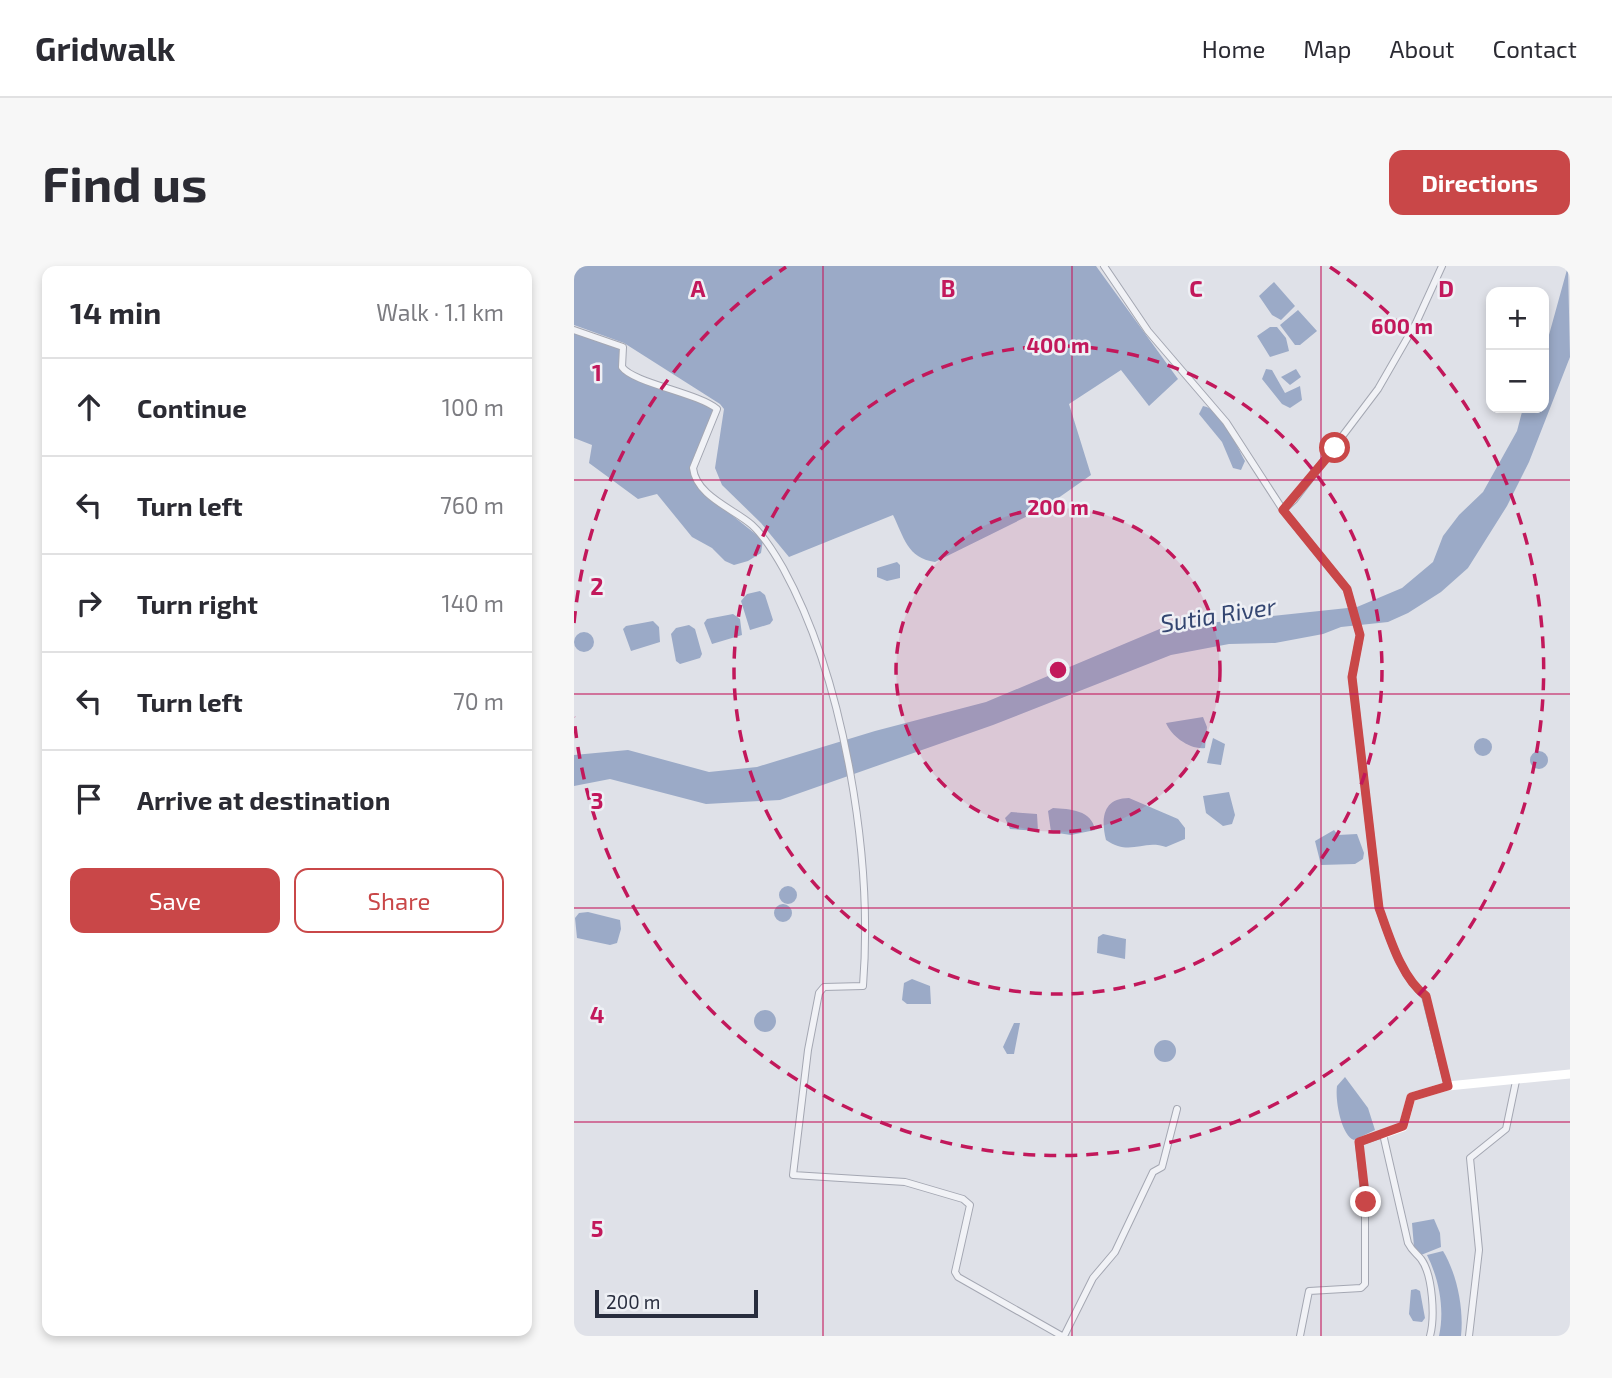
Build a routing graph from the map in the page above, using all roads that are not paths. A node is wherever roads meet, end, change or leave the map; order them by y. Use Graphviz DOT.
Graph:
graph roads {
  1 [pos="1104,266"];
  2 [pos="1442,266"];
  3 [pos="574,330"];
  4 [pos="1283,510"];
  5 [pos="1570,1074"];
  6 [pos="1516,1081"];
  7 [pos="1448,1086"];
  8 [pos="1177,1109"];
  9 [pos="1383,1134"];
  10 [pos="1063,1336"];
  11 [pos="1300,1336"];
  12 [pos="1430,1336"];
  13 [pos="1469,1336"];
  1 -- 4 [label="street"];
  2 -- 4 [label="street"];
  3 -- 10 [label="street"];
  4 -- 7 [label="street"];
  5 -- 6 [label="street"];
  6 -- 7 [label="street"];
  6 -- 13 [label="street"];
  7 -- 9 [label="street"];
  8 -- 10 [label="street"];
  9 -- 11 [label="street"];
  9 -- 12 [label="street"];
}
